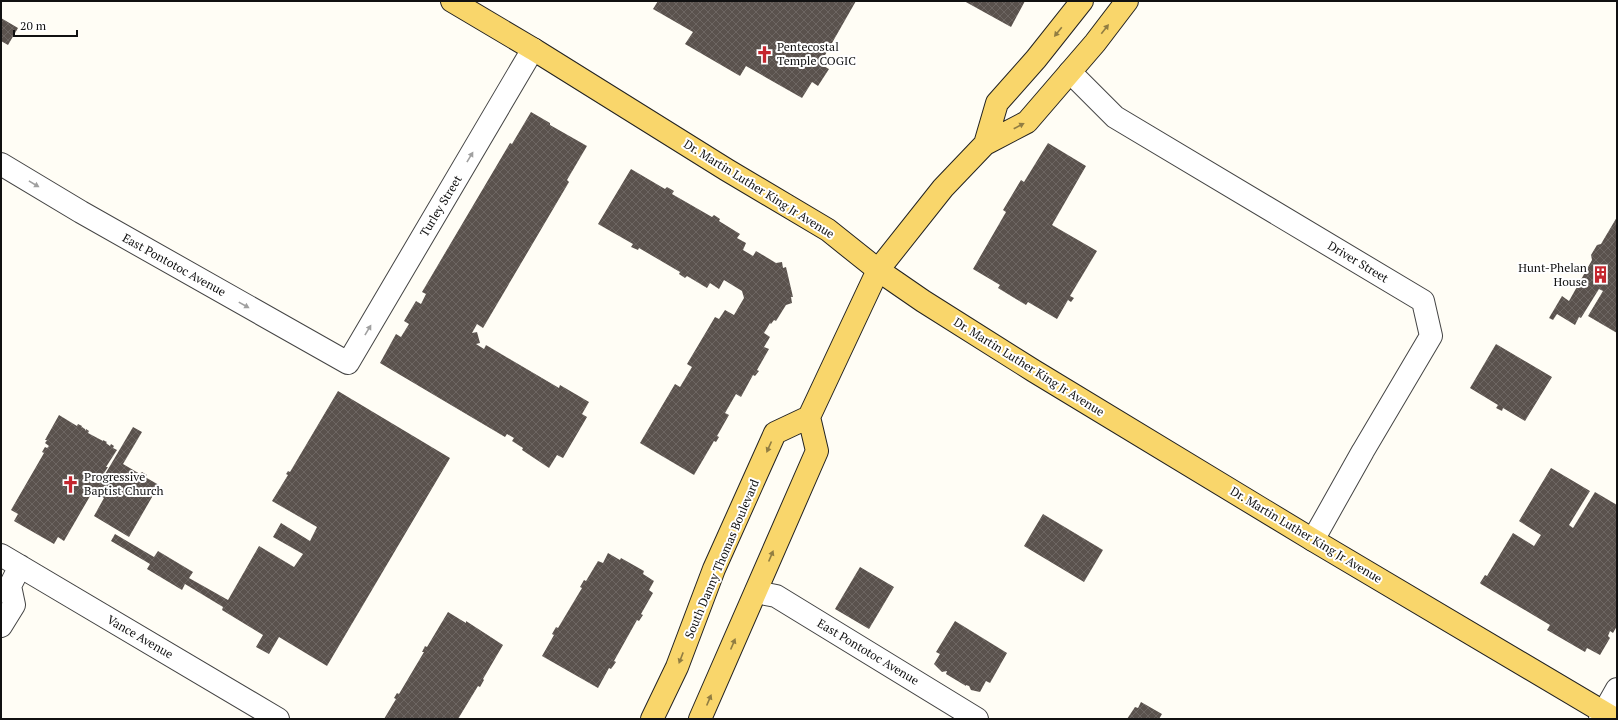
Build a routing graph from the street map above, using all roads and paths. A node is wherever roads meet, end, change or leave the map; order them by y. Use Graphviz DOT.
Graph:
graph roads {
  1 [pos="452,1"];
  2 [pos="1082,1"];
  3 [pos="1127,1"];
  4 [pos="534,49"];
  5 [pos="1070,72"];
  6 [pos="985,144"];
  7 [pos="1,164"];
  8 [pos="878,270"];
  9 [pos="348,363"];
  10 [pos="809,417"];
  11 [pos="1313,540"];
  12 [pos="1,555"];
  13 [pos="20,566"];
  14 [pos="6,588"];
  15 [pos="756,592"];
  16 [pos="1,626"];
  17 [pos="1617,689"];
  18 [pos="1606,717"];
  19 [pos="278,719"];
  20 [pos="652,719"];
  21 [pos="700,719"];
  22 [pos="977,719"];
  1 -- 4 [label="main road, Dr. Martin Luther King Jr Avenue"];
  2 -- 6 [label="main road, one-way"];
  5 -- 3 [label="main road, one-way"];
  4 -- 8 [label="main road, Dr. Martin Luther King Jr Avenue"];
  9 -- 4 [label="street, Turley Street, one-way"];
  6 -- 5 [label="main road, one-way"];
  5 -- 11 [label="street, Driver Street"];
  6 -- 8 [label="main road"];
  7 -- 9 [label="street, East Pontotoc Avenue, one-way"];
  8 -- 10 [label="main road"];
  8 -- 11 [label="main road, Dr. Martin Luther King Jr Avenue"];
  15 -- 10 [label="main road, one-way"];
  10 -- 20 [label="main road, South Danny Thomas Boulevard, one-way"];
  11 -- 18 [label="main road, Dr. Martin Luther King Jr Avenue"];
  12 -- 13 [label="street, Vance Avenue"];
  13 -- 14 [label="street"];
  13 -- 19 [label="street, Vance Avenue"];
  14 -- 16 [label="street"];
  21 -- 15 [label="main road, one-way"];
  15 -- 22 [label="street, East Pontotoc Avenue"];
  17 -- 18 [label="street"];
}
